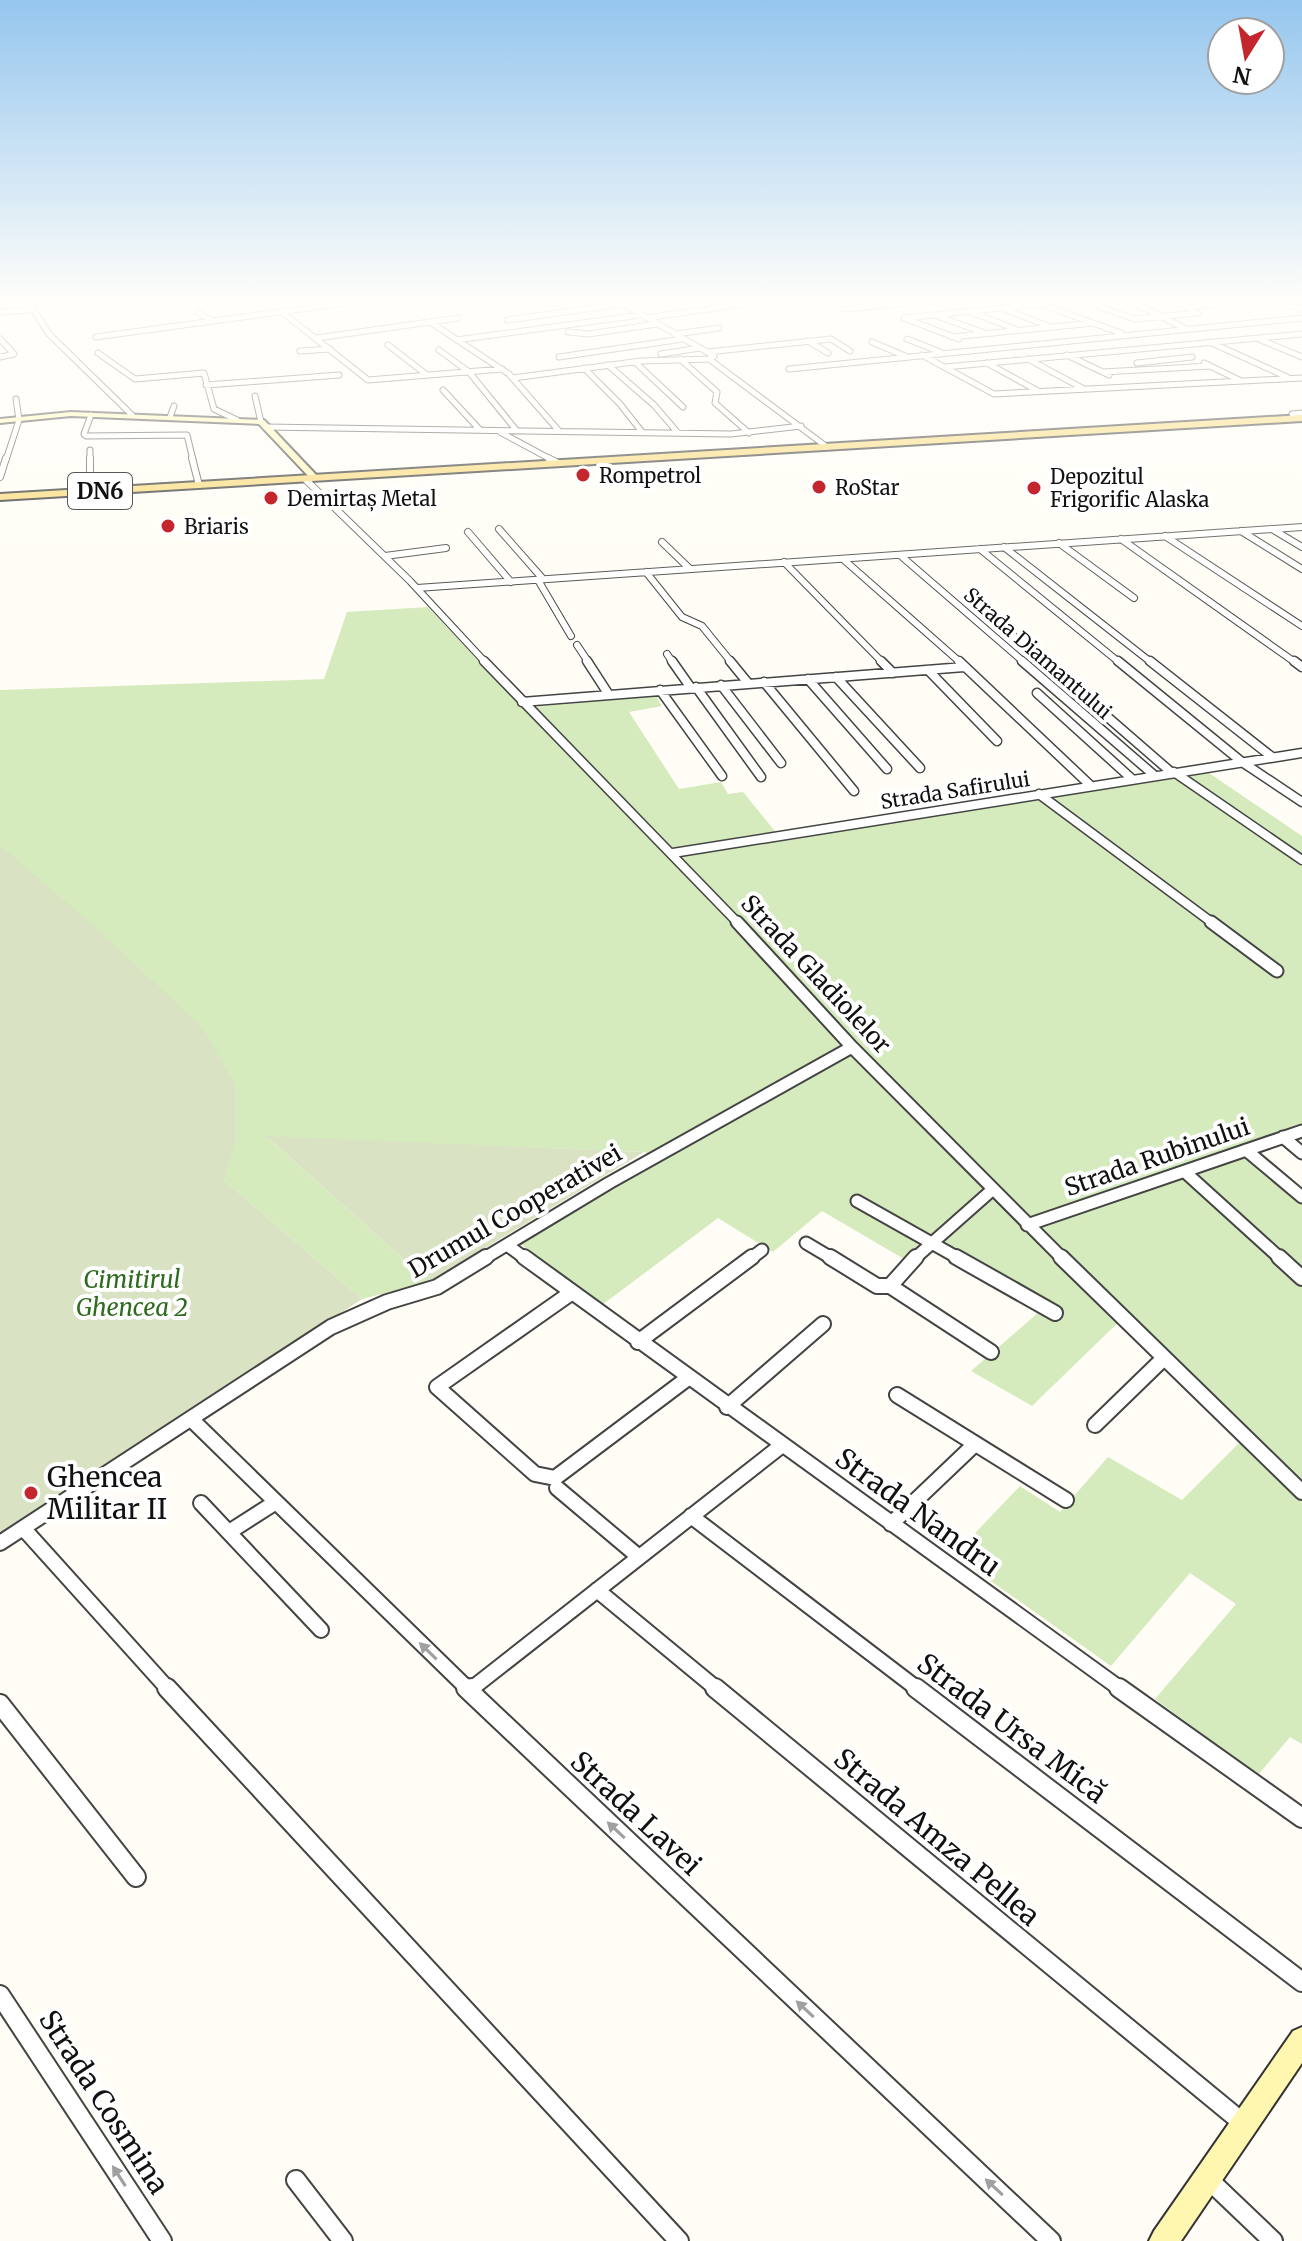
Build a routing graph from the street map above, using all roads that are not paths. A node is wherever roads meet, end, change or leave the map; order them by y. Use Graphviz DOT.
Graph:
graph roads {
  1 [pos="17,405"];
  2 [pos="120,405"];
  3 [pos="213,405"];
  4 [pos="257,405"];
  5 [pos="456,405"];
  6 [pos="496,405"];
  7 [pos="536,405"];
  8 [pos="620,405"];
  9 [pos="654,405"];
  10 [pos="680,405"];
  11 [pos="717,405"];
  12 [pos="773,405"];
  13 [pos="174,406"];
  14 [pos="683,407"];
  15 [pos="91,415"];
  16 [pos="132,415"];
  17 [pos="170,417"];
  18 [pos="1302,417"];
  19 [pos="19,420"];
  20 [pos="237,420"];
  21 [pos="0,421"];
  22 [pos="263,424"];
  23 [pos="801,426"];
  24 [pos="480,430"];
  25 [pos="496,430"];
  26 [pos="517,431"];
  27 [pos="559,431"];
  28 [pos="642,432"];
  29 [pos="678,433"];
  30 [pos="749,433"];
  31 [pos="827,447"];
  32 [pos="90,450"];
  33 [pos="696,455"];
  34 [pos="558,463"];
  35 [pos="0,477"];
  36 [pos="310,478"];
  37 [pos="199,485"];
  38 [pos="90,492"];
  39 [pos="0,497"];
  40 [pos="499,529"];
  41 [pos="1271,529"];
  42 [pos="1299,529"];
  43 [pos="1240,531"];
  44 [pos="468,532"];
  45 [pos="1164,536"];
  46 [pos="1121,539"];
  47 [pos="662,542"];
  48 [pos="1059,543"];
  49 [pos="1004,547"];
  50 [pos="1302,547"];
  51 [pos="446,548"];
  52 [pos="980,549"];
  53 [pos="900,555"];
  54 [pos="385,556"];
  55 [pos="843,559"];
  56 [pos="784,562"];
  57 [pos="690,569"];
  58 [pos="1302,569"];
  59 [pos="646,572"];
  60 [pos="540,580"];
  61 [pos="511,582"];
  62 [pos="417,588"];
  63 [pos="1134,598"];
  64 [pos="978,605"];
  65 [pos="1302,626"];
  66 [pos="571,636"];
  67 [pos="577,645"];
  68 [pos="667,654"];
  69 [pos="964,667"];
  70 [pos="1302,667"];
  71 [pos="928,670"];
  72 [pos="893,673"];
  73 [pos="836,677"];
  74 [pos="808,679"];
  75 [pos="764,682"];
  76 [pos="748,683"];
  77 [pos="721,685"];
  78 [pos="694,688"];
  79 [pos="660,690"];
  80 [pos="1037,693"];
  81 [pos="609,695"];
  82 [pos="522,702"];
  83 [pos="997,741"];
  84 [pos="1302,753"];
  85 [pos="1272,757"];
  86 [pos="1242,762"];
  87 [pos="781,763"];
  88 [pos="920,768"];
  89 [pos="887,769"];
  90 [pos="1173,773"];
  91 [pos="722,776"];
  92 [pos="1155,776"];
  93 [pos="761,777"];
  94 [pos="1132,779"];
  95 [pos="1091,786"];
  96 [pos="854,791"];
  97 [pos="1039,794"];
  98 [pos="1302,802"];
  99 [pos="673,853"];
  100 [pos="1302,860"];
  101 [pos="1277,971"];
  102 [pos="852,1047"];
  103 [pos="1302,1131"];
  104 [pos="1283,1137"];
  105 [pos="1246,1150"];
  106 [pos="1302,1153"];
  107 [pos="1185,1172"];
  108 [pos="992,1190"];
  109 [pos="1302,1197"];
  110 [pos="857,1201"];
  111 [pos="1027,1225"];
  112 [pos="931,1242"];
  113 [pos="806,1243"];
  114 [pos="507,1245"];
  115 [pos="762,1250"];
  116 [pos="1302,1278"];
  117 [pos="890,1286"];
  118 [pos="571,1293"];
  119 [pos="1055,1313"];
  120 [pos="823,1324"];
  121 [pos="638,1342"];
  122 [pos="991,1352"];
  123 [pos="1164,1358"];
  124 [pos="688,1378"];
  125 [pos="897,1395"];
  126 [pos="727,1407"];
  127 [pos="191,1419"];
  128 [pos="1095,1425"];
  129 [pos="975,1444"];
  130 [pos="781,1446"];
  131 [pos="557,1488"];
  132 [pos="1302,1492"];
  133 [pos="1066,1500"];
  134 [pos="276,1502"];
  135 [pos="201,1503"];
  136 [pos="691,1516"];
  137 [pos="891,1524"];
  138 [pos="23,1528"];
  139 [pos="229,1532"];
  140 [pos="0,1543"];
  141 [pos="639,1557"];
  142 [pos="597,1590"];
  143 [pos="321,1630"];
  144 [pos="469,1690"];
  145 [pos="0,1704"];
  146 [pos="1302,1818"];
  147 [pos="136,1877"];
  148 [pos="1302,1982"];
  149 [pos="0,1995"];
  150 [pos="1302,2040"];
  151 [pos="1244,2124"];
  152 [pos="1207,2177"];
  153 [pos="296,2180"];
  154 [pos="162,2241"];
  155 [pos="343,2241"];
  156 [pos="679,2241"];
  157 [pos="1051,2241"];
  158 [pos="1164,2241"];
  159 [pos="1273,2241"];
  1 -- 19 [label="street"];
  2 -- 16 [label="street"];
  3 -- 20 [label="street"];
  4 -- 22 [label="street"];
  5 -- 24 [label="street"];
  6 -- 26 [label="street"];
  7 -- 27 [label="street"];
  8 -- 28 [label="street"];
  9 -- 29 [label="street"];
  10 -- 14 [label="street"];
  11 -- 30 [label="street"];
  12 -- 23 [label="street"];
  13 -- 17 [label="street"];
  15 -- 16 [label="street"];
  15 -- 19 [label="street"];
  15 -- 37 [label="street"];
  16 -- 17 [label="street"];
  17 -- 20 [label="street"];
  18 -- 31 [label="main road, DN6"];
  18 -- 33 [label="main road, DN6"];
  19 -- 21 [label="street"];
  19 -- 35 [label="street"];
  20 -- 22 [label="street"];
  22 -- 24 [label="street"];
  22 -- 36 [label="street"];
  23 -- 30 [label="street"];
  23 -- 31 [label="street"];
  24 -- 25 [label="street"];
  25 -- 26 [label="street"];
  25 -- 34 [label="street"];
  26 -- 27 [label="street"];
  27 -- 28 [label="street"];
  28 -- 29 [label="street"];
  29 -- 30 [label="street"];
  31 -- 33 [label="main road, DN6"];
  32 -- 38 [label="street"];
  33 -- 34 [label="main road, DN6"];
  34 -- 36 [label="main road, DN6"];
  36 -- 37 [label="main road, DN6"];
  36 -- 54 [label="street, Strada Gladiolelor"];
  37 -- 38 [label="main road, DN6"];
  38 -- 39 [label="main road, DN6"];
  40 -- 60 [label="street"];
  41 -- 42 [label="street, Strada Diamantului"];
  41 -- 43 [label="street, Strada Diamantului"];
  41 -- 50 [label="street"];
  43 -- 45 [label="street, Strada Diamantului"];
  43 -- 58 [label="street"];
  44 -- 61 [label="street"];
  45 -- 46 [label="street, Strada Diamantului"];
  45 -- 65 [label="street"];
  46 -- 48 [label="street, Strada Diamantului"];
  46 -- 70 [label="street"];
  47 -- 57 [label="street"];
  48 -- 49 [label="street, Strada Diamantului"];
  48 -- 63 [label="street"];
  49 -- 52 [label="street, Strada Diamantului"];
  49 -- 85 [label="street"];
  51 -- 54 [label="street"];
  52 -- 53 [label="street, Strada Diamantului"];
  52 -- 86 [label="street"];
  53 -- 55 [label="street, Strada Diamantului"];
  53 -- 92 [label="street, Strada Diamantului"];
  54 -- 62 [label="street, Strada Gladiolelor"];
  55 -- 56 [label="street, Strada Diamantului"];
  55 -- 69 [label="street"];
  56 -- 57 [label="street, Strada Diamantului"];
  56 -- 72 [label="street"];
  57 -- 59 [label="street, Strada Diamantului"];
  59 -- 60 [label="street, Strada Diamantului"];
  59 -- 76 [label="street"];
  60 -- 61 [label="street, Strada Diamantului"];
  60 -- 66 [label="street"];
  61 -- 62 [label="street, Strada Diamantului"];
  62 -- 82 [label="street, Strada Gladiolelor"];
  64 -- 90 [label="street"];
  67 -- 81 [label="street"];
  68 -- 78 [label="street"];
  69 -- 71 [label="street"];
  69 -- 95 [label="street"];
  71 -- 72 [label="street"];
  71 -- 83 [label="street"];
  72 -- 73 [label="street"];
  73 -- 74 [label="street"];
  73 -- 88 [label="street"];
  74 -- 75 [label="street"];
  74 -- 89 [label="street"];
  75 -- 76 [label="street"];
  75 -- 96 [label="street"];
  76 -- 77 [label="street"];
  77 -- 78 [label="street"];
  77 -- 87 [label="street"];
  78 -- 79 [label="street"];
  78 -- 93 [label="street"];
  79 -- 81 [label="street"];
  79 -- 91 [label="street"];
  80 -- 94 [label="street"];
  81 -- 82 [label="street"];
  82 -- 99 [label="street, Strada Gladiolelor"];
  84 -- 85 [label="street, Strada Safirului"];
  85 -- 86 [label="street, Strada Safirului"];
  86 -- 90 [label="street, Strada Safirului"];
  86 -- 98 [label="street"];
  90 -- 92 [label="street, Strada Safirului"];
  90 -- 100 [label="street"];
  92 -- 94 [label="street, Strada Safirului"];
  94 -- 95 [label="street, Strada Safirului"];
  95 -- 97 [label="street, Strada Safirului"];
  97 -- 99 [label="street, Strada Safirului"];
  97 -- 101 [label="street"];
  99 -- 102 [label="street, Strada Gladiolelor"];
  102 -- 108 [label="street, Strada Gladiolelor"];
  102 -- 114 [label="street, Drumul Cooperativei"];
  103 -- 104 [label="street, Strada Rubinului"];
  104 -- 105 [label="street, Strada Rubinului"];
  104 -- 106 [label="street"];
  105 -- 107 [label="street, Strada Rubinului"];
  105 -- 109 [label="street"];
  107 -- 111 [label="street, Strada Rubinului"];
  107 -- 116 [label="street"];
  108 -- 111 [label="street, Strada Gladiolelor"];
  108 -- 112 [label="street"];
  110 -- 112 [label="street"];
  111 -- 123 [label="street, Strada Gladiolelor"];
  112 -- 117 [label="street"];
  112 -- 119 [label="street"];
  113 -- 117 [label="street"];
  114 -- 118 [label="street, Strada Nandru"];
  114 -- 127 [label="street, Drumul Cooperativei"];
  115 -- 121 [label="street"];
  117 -- 122 [label="street"];
  118 -- 121 [label="street, Strada Nandru"];
  118 -- 124 [label="street"];
  120 -- 126 [label="street"];
  121 -- 124 [label="street, Strada Nandru"];
  123 -- 128 [label="street"];
  123 -- 132 [label="street, Strada Gladiolelor"];
  124 -- 126 [label="street, Strada Nandru"];
  125 -- 129 [label="street"];
  126 -- 130 [label="street, Strada Nandru"];
  127 -- 134 [label="street, Strada Lavei"];
  127 -- 138 [label="street, Drumul Cooperativei"];
  129 -- 133 [label="street"];
  129 -- 137 [label="street"];
  130 -- 136 [label="street"];
  130 -- 137 [label="street, Strada Nandru"];
  131 -- 141 [label="street"];
  134 -- 139 [label="street"];
  144 -- 134 [label="street, Strada Lavei, one-way"];
  135 -- 139 [label="street"];
  136 -- 141 [label="street"];
  136 -- 148 [label="street, Strada Ursa Mică"];
  137 -- 146 [label="street, Strada Nandru"];
  138 -- 140 [label="street, Drumul Cooperativei"];
  138 -- 156 [label="street"];
  139 -- 143 [label="street"];
  141 -- 142 [label="street"];
  142 -- 144 [label="street"];
  142 -- 151 [label="street, Strada Amza Pellea"];
  157 -- 144 [label="street, Strada Lavei, one-way"];
  145 -- 147 [label="street"];
  154 -- 149 [label="street, Strada Cosmina, one-way"];
  150 -- 151 [label="street"];
  151 -- 152 [label="street"];
  152 -- 158 [label="street"];
  152 -- 159 [label="street"];
  153 -- 155 [label="street"];
}
